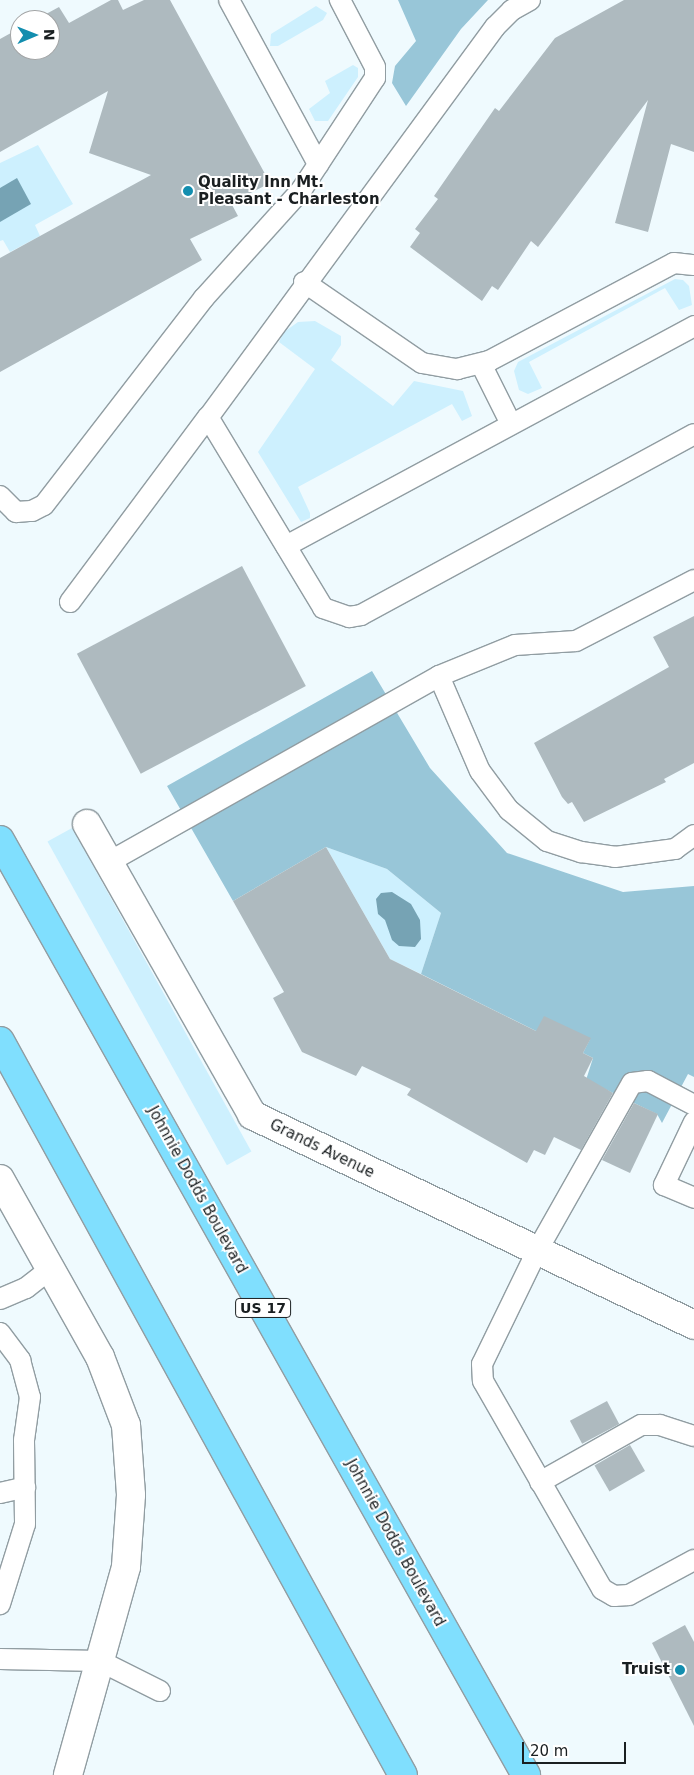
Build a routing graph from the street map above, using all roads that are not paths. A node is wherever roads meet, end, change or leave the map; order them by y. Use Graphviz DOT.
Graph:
graph roads {
  1 [pos="229,0"];
  2 [pos="340,0"];
  3 [pos="530,0"];
  4 [pos="318,164"];
  5 [pos="694,266"];
  6 [pos="304,282"];
  7 [pos="694,326"];
  8 [pos="481,364"];
  9 [pos="208,417"];
  10 [pos="511,424"];
  11 [pos="694,434"];
  12 [pos="0,496"];
  13 [pos="286,546"];
  14 [pos="694,580"];
  15 [pos="70,602"];
  16 [pos="438,676"];
  17 [pos="88,824"];
  18 [pos="694,835"];
  19 [pos="0,840"];
  20 [pos="109,862"];
  21 [pos="0,1041"];
  22 [pos="694,1105"];
  23 [pos="694,1122"];
  24 [pos="0,1179"];
  25 [pos="694,1198"];
  26 [pos="536,1253"];
  27 [pos="52,1268"];
  28 [pos="0,1299"];
  29 [pos="694,1325"];
  30 [pos="0,1333"];
  31 [pos="694,1436"];
  32 [pos="540,1482"];
  33 [pos="25,1487"];
  34 [pos="0,1493"];
  35 [pos="694,1560"];
  36 [pos="0,1604"];
  37 [pos="0,1659"];
  38 [pos="100,1661"];
  39 [pos="160,1691"];
  40 [pos="68,1775"];
  41 [pos="402,1775"];
  42 [pos="526,1775"];
  1 -- 4 [label="lane"];
  2 -- 4 [label="lane"];
  3 -- 6 [label="lane"];
  4 -- 12 [label="lane"];
  5 -- 8 [label="lane"];
  6 -- 8 [label="lane"];
  6 -- 9 [label="lane"];
  7 -- 10 [label="lane"];
  8 -- 10 [label="lane"];
  9 -- 13 [label="lane"];
  9 -- 15 [label="lane"];
  10 -- 13 [label="lane"];
  11 -- 13 [label="lane"];
  14 -- 16 [label="lane"];
  16 -- 18 [label="lane"];
  16 -- 20 [label="lane"];
  17 -- 20 [label="street, Grands Avenue"];
  19 -- 42 [label="highway, Johnnie Dodds Boulevard / US 17"];
  20 -- 26 [label="street, Grands Avenue"];
  21 -- 41 [label="highway"];
  22 -- 26 [label="lane"];
  23 -- 25 [label="lane"];
  24 -- 27 [label="street"];
  26 -- 29 [label="street, Grands Avenue"];
  26 -- 32 [label="lane"];
  27 -- 28 [label="lane"];
  27 -- 38 [label="street"];
  30 -- 33 [label="lane"];
  31 -- 32 [label="lane"];
  32 -- 35 [label="lane"];
  33 -- 34 [label="lane"];
  33 -- 36 [label="lane"];
  37 -- 38 [label="lane"];
  38 -- 39 [label="lane"];
  38 -- 40 [label="street"];
}
